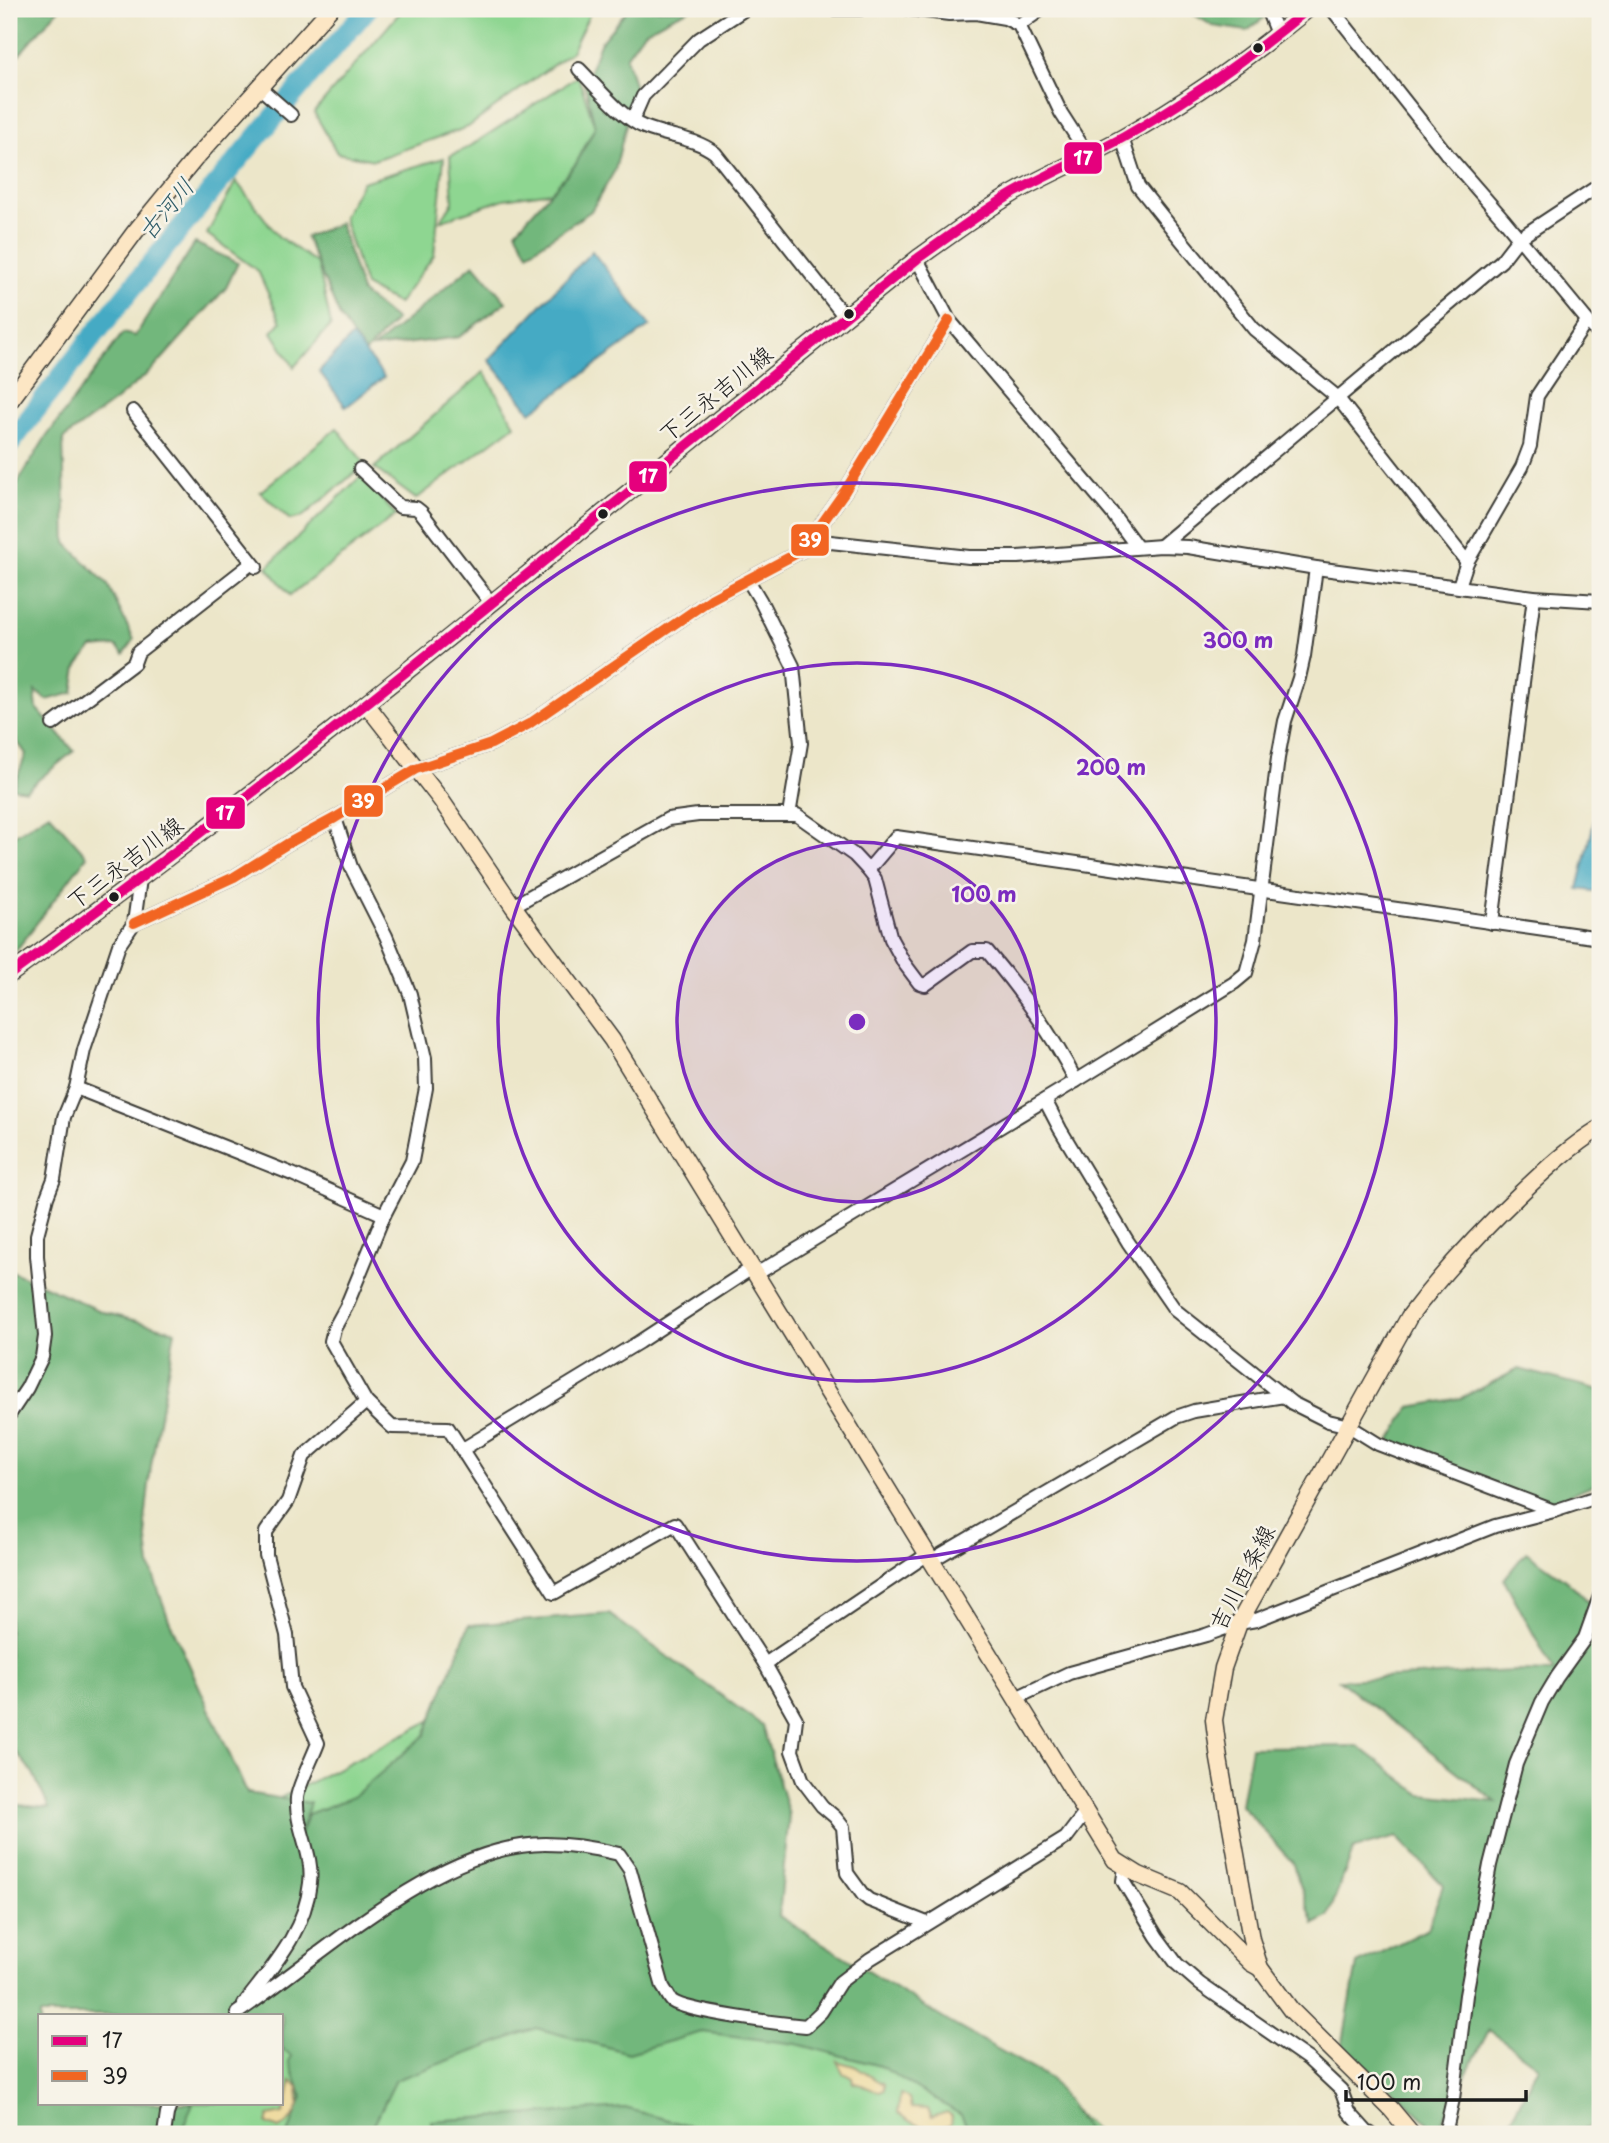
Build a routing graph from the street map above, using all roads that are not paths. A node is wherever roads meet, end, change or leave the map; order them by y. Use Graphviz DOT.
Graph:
graph roads {
  1 [pos="330,9"];
  2 [pos="745,9"];
  3 [pos="834,9"];
  4 [pos="860,9"];
  5 [pos="909,9"];
  6 [pos="1042,9"];
  7 [pos="1267,9"];
  8 [pos="1308,9"];
  9 [pos="1332,9"];
  10 [pos="1019,25"];
  11 [pos="1277,34"];
  12 [pos="579,69"];
  13 [pos="263,90"];
  14 [pos="291,115"];
  15 [pos="633,119"];
  16 [pos="1122,138"];
  17 [pos="1088,155"];
  18 [pos="1600,185"];
  19 [pos="1518,239"];
  20 [pos="917,259"];
  21 [pos="845,317"];
  22 [pos="949,320"];
  23 [pos="1587,321"];
  24 [pos="1600,336"];
  25 [pos="1337,397"];
  26 [pos="9,402"];
  27 [pos="133,411"];
  28 [pos="360,469"];
  29 [pos="812,540"];
  30 [pos="1161,546"];
  31 [pos="1137,547"];
  32 [pos="1467,562"];
  33 [pos="1316,568"];
  34 [pos="748,580"];
  35 [pos="1459,586"];
  36 [pos="1534,597"];
  37 [pos="1600,601"];
  38 [pos="491,603"];
  39 [pos="366,704"];
  40 [pos="53,724"];
  41 [pos="416,769"];
  42 [pos="789,816"];
  43 [pos="335,818"];
  44 [pos="868,870"];
  45 [pos="140,879"];
  46 [pos="1261,889"];
  47 [pos="513,906"];
  48 [pos="134,922"];
  49 [pos="1492,923"];
  50 [pos="1600,938"];
  51 [pos="9,975"];
  52 [pos="1076,1081"];
  53 [pos="76,1088"];
  54 [pos="1045,1100"];
  55 [pos="1600,1128"];
  56 [pos="384,1215"];
  57 [pos="754,1270"];
  58 [pos="1283,1396"];
  59 [pos="366,1402"];
  60 [pos="9,1415"];
  61 [pos="1349,1426"];
  62 [pos="463,1449"];
  63 [pos="1600,1496"];
  64 [pos="1554,1511"];
  65 [pos="930,1557"];
  66 [pos="1600,1596"];
  67 [pos="1239,1623"];
  68 [pos="765,1664"];
  69 [pos="1016,1698"];
  70 [pos="1085,1813"];
  71 [pos="1125,1868"];
  72 [pos="927,1923"];
  73 [pos="1260,1968"];
  74 [pos="236,2014"];
  75 [pos="171,2104"];
  76 [pos="164,2134"];
  77 [pos="1371,2134"];
  78 [pos="1412,2134"];
  79 [pos="1445,2134"];
  1 -- 13 [label="main road"];
  2 -- 15 [label="street"];
  3 -- 4 [label="street"];
  5 -- 10 [label="street"];
  6 -- 10 [label="street"];
  7 -- 11 [label="street"];
  8 -- 11 [label="main road, 下三永吉川線"];
  9 -- 19 [label="street"];
  10 -- 17 [label="street"];
  11 -- 16 [label="main road, 下三永吉川線"];
  12 -- 15 [label="street"];
  13 -- 14 [label="street"];
  13 -- 26 [label="main road"];
  15 -- 21 [label="street"];
  16 -- 17 [label="main road, 下三永吉川線"];
  16 -- 25 [label="street"];
  17 -- 20 [label="main road, 下三永吉川線"];
  18 -- 19 [label="street"];
  19 -- 23 [label="street"];
  19 -- 25 [label="street"];
  20 -- 21 [label="main road, 下三永吉川線"];
  20 -- 22 [label="street"];
  21 -- 38 [label="main road, 下三永吉川線"];
  22 -- 29 [label="street"];
  22 -- 31 [label="street"];
  23 -- 24 [label="street"];
  23 -- 32 [label="street"];
  25 -- 30 [label="street"];
  25 -- 32 [label="street"];
  27 -- 40 [label="street"];
  28 -- 38 [label="street"];
  29 -- 31 [label="street"];
  29 -- 34 [label="street"];
  30 -- 31 [label="street"];
  30 -- 33 [label="street"];
  32 -- 35 [label="street"];
  33 -- 35 [label="street"];
  33 -- 46 [label="street"];
  34 -- 41 [label="street"];
  34 -- 42 [label="street"];
  35 -- 36 [label="street"];
  36 -- 37 [label="street"];
  36 -- 49 [label="street"];
  38 -- 39 [label="main road, 下三永吉川線"];
  39 -- 41 [label="main road"];
  39 -- 45 [label="main road, 下三永吉川線"];
  41 -- 43 [label="street"];
  41 -- 47 [label="main road"];
  42 -- 44 [label="street"];
  42 -- 47 [label="street"];
  43 -- 48 [label="street"];
  43 -- 56 [label="street"];
  44 -- 46 [label="street"];
  44 -- 52 [label="street"];
  45 -- 48 [label="street"];
  45 -- 51 [label="main road, 下三永吉川線"];
  46 -- 49 [label="street"];
  46 -- 52 [label="street"];
  47 -- 57 [label="main road"];
  48 -- 53 [label="street"];
  49 -- 50 [label="street"];
  52 -- 54 [label="street"];
  53 -- 56 [label="street"];
  53 -- 60 [label="street"];
  54 -- 57 [label="street"];
  54 -- 58 [label="street"];
  55 -- 61 [label="main road, 吉川西条線"];
  56 -- 59 [label="street"];
  57 -- 62 [label="street"];
  57 -- 65 [label="main road"];
  58 -- 61 [label="street"];
  58 -- 65 [label="street"];
  59 -- 62 [label="street"];
  59 -- 74 [label="street"];
  61 -- 64 [label="street"];
  61 -- 67 [label="main road, 吉川西条線"];
  62 -- 68 [label="street"];
  63 -- 64 [label="street"];
  64 -- 67 [label="street"];
  65 -- 68 [label="street"];
  65 -- 69 [label="main road"];
  66 -- 79 [label="street"];
  67 -- 69 [label="street"];
  67 -- 73 [label="main road, 吉川西条線"];
  68 -- 72 [label="street"];
  69 -- 70 [label="main road"];
  70 -- 71 [label="main road"];
  70 -- 72 [label="street"];
  71 -- 73 [label="main road"];
  71 -- 77 [label="street"];
  72 -- 74 [label="street"];
  73 -- 78 [label="main road, 吉川西条線"];
  75 -- 76 [label="street"];
}
